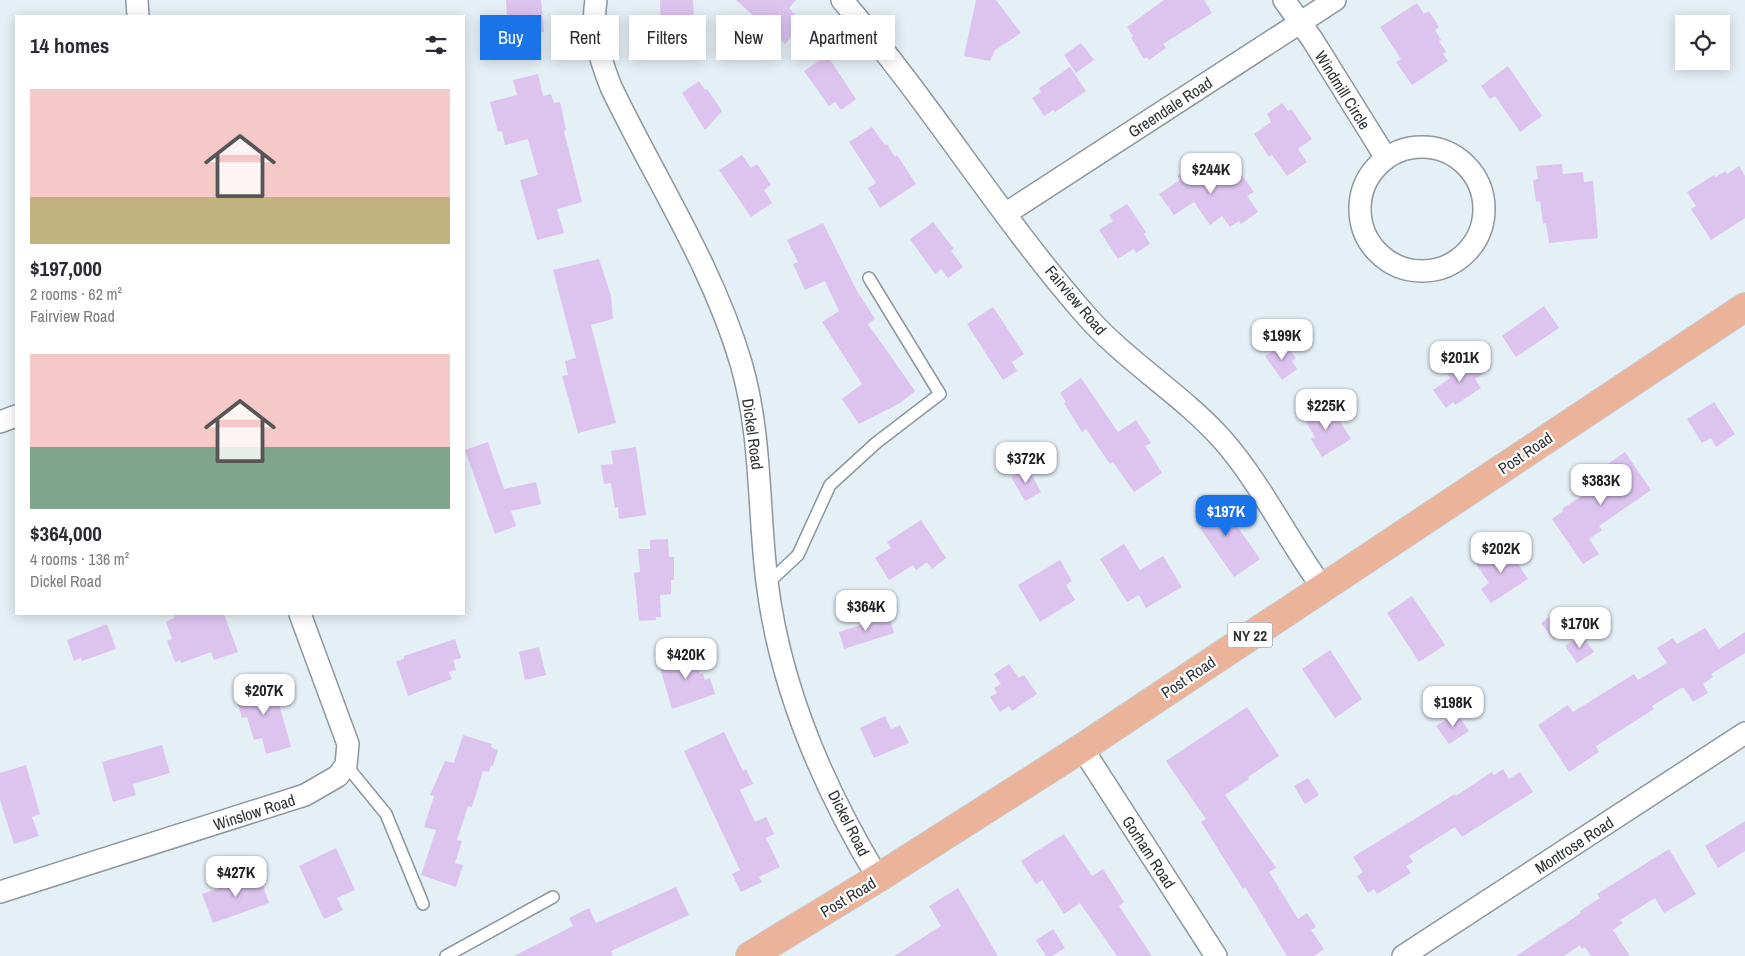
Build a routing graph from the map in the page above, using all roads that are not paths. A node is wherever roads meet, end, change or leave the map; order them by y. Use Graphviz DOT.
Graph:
graph roads {
  1 [pos="138,0"];
  2 [pos="596,0"];
  3 [pos="842,0"];
  4 [pos="1284,0"];
  5 [pos="1335,0"];
  6 [pos="138,15"];
  7 [pos="1300,23"];
  8 [pos="1386,158"];
  9 [pos="1005,214"];
  10 [pos="869,278"];
  11 [pos="1745,307"];
  12 [pos="15,416"];
  13 [pos="0,422"];
  14 [pos="767,584"];
  15 [pos="1322,588"];
  16 [pos="300,615"];
  17 [pos="1745,733"];
  18 [pos="1082,748"];
  19 [pos="346,765"];
  20 [pos="878,878"];
  21 [pos="0,892"];
  22 [pos="552,898"];
  23 [pos="423,904"];
  24 [pos="446,956"];
  25 [pos="750,956"];
  26 [pos="1216,956"];
  27 [pos="1404,956"];
  1 -- 6 [label="street"];
  2 -- 14 [label="street, Dickel Road"];
  3 -- 9 [label="street, Fairview Road"];
  4 -- 7 [label="street, Windmill Circle"];
  5 -- 7 [label="street, Greendale Road"];
  7 -- 8 [label="street, Windmill Circle"];
  7 -- 9 [label="street, Greendale Road"];
  8 -- 8 [label="street"];
  9 -- 15 [label="street, Fairview Road"];
  10 -- 14 [label="lane"];
  11 -- 15 [label="main road, Post Road / NY 22"];
  12 -- 13 [label="street"];
  14 -- 20 [label="street, Dickel Road"];
  15 -- 18 [label="main road, Post Road / NY 22"];
  16 -- 19 [label="street"];
  17 -- 27 [label="street, Montrose Road"];
  18 -- 20 [label="main road, Post Road / NY 22"];
  18 -- 26 [label="street, Gorham Road"];
  19 -- 21 [label="street, Winslow Road"];
  19 -- 23 [label="lane"];
  20 -- 25 [label="main road, Post Road / NY 22"];
  22 -- 24 [label="lane"];
}
